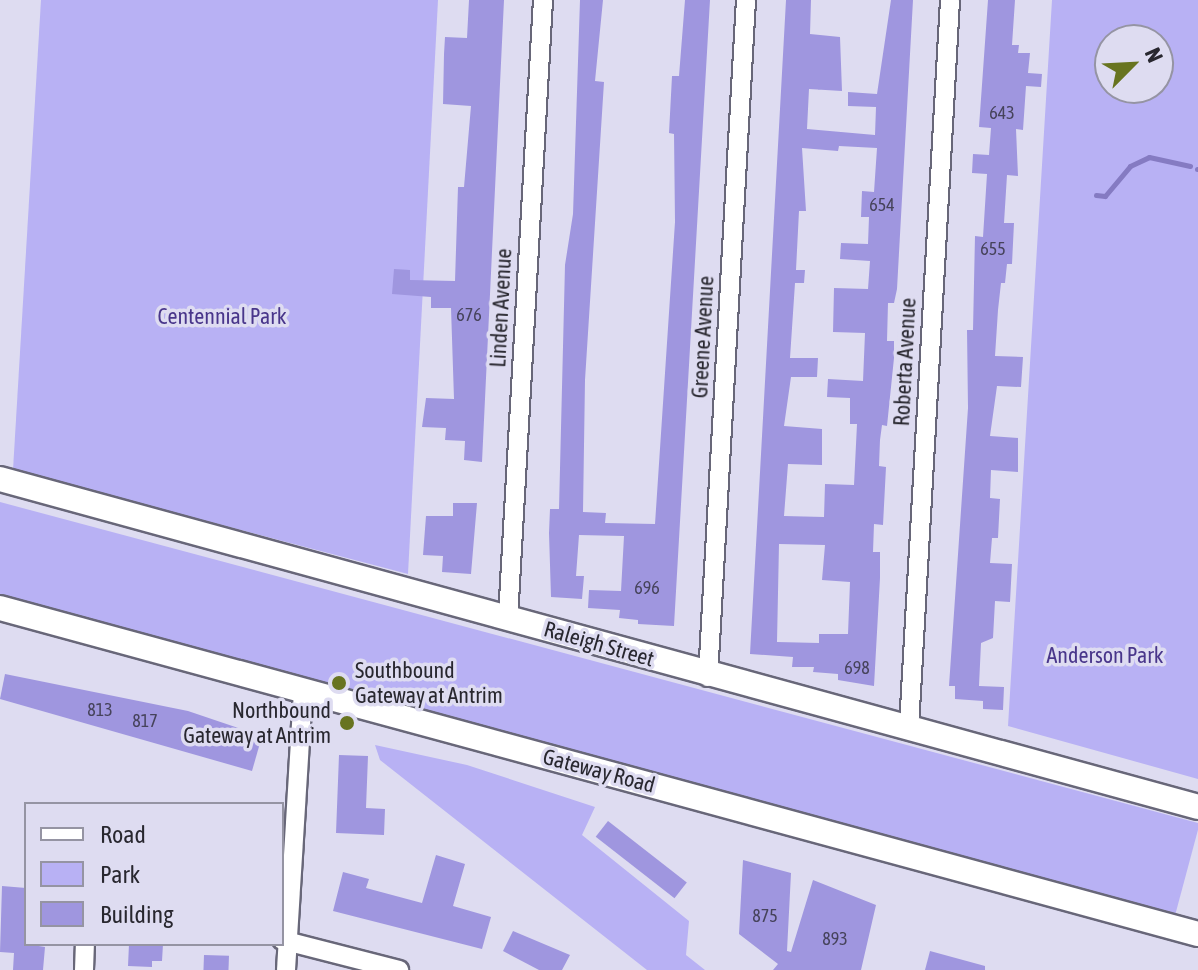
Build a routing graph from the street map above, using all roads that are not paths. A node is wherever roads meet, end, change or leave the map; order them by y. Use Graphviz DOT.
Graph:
graph roads {
  1 [pos="543,0"];
  2 [pos="746,0"];
  3 [pos="950,0"];
  4 [pos="0,479"];
  5 [pos="0,608"];
  6 [pos="508,618"];
  7 [pos="708,677"];
  8 [pos="303,691"];
  9 [pos="909,727"];
  10 [pos="1198,807"];
  11 [pos="1198,934"];
  12 [pos="285,940"];
  13 [pos="85,946"];
  14 [pos="84,970"];
  15 [pos="286,970"];
  16 [pos="399,970"];
  1 -- 6 [label="street, Linden Avenue"];
  2 -- 7 [label="street, Greene Avenue"];
  3 -- 9 [label="street, Roberta Avenue"];
  4 -- 6 [label="street, Raleigh Street"];
  5 -- 8 [label="street, Gateway Road"];
  6 -- 7 [label="street, Raleigh Street"];
  7 -- 9 [label="street, Raleigh Street"];
  8 -- 11 [label="street, Gateway Road"];
  8 -- 12 [label="street"];
  9 -- 10 [label="street, Raleigh Street"];
  12 -- 15 [label="street"];
  12 -- 16 [label="street"];
  13 -- 14 [label="street"];
}
